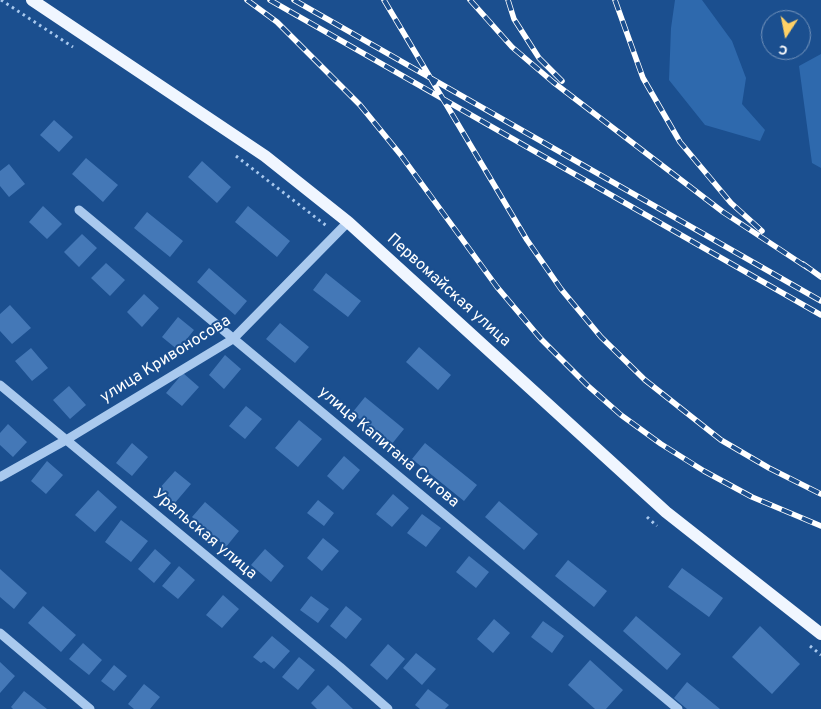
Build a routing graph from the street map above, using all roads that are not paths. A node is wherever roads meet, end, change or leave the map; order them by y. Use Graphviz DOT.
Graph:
graph roads {
  1 [pos="32,0"];
  2 [pos="79,210"];
  3 [pos="348,222"];
  4 [pos="233,339"];
  5 [pos="0,385"];
  6 [pos="66,440"];
  7 [pos="0,477"];
  8 [pos="0,634"];
  9 [pos="821,634"];
  10 [pos="90,709"];
  11 [pos="388,709"];
  12 [pos="678,709"];
  1 -- 3 [label="main road, Первомайская улица"];
  2 -- 4 [label="street, улица Капитана Сигова"];
  3 -- 4 [label="street, улица Кривоносова"];
  3 -- 9 [label="main road, Первомайская улица"];
  4 -- 6 [label="street, улица Кривоносова"];
  4 -- 12 [label="street, улица Капитана Сигова"];
  5 -- 6 [label="street, Уральская улица"];
  6 -- 7 [label="street, улица Кривоносова"];
  6 -- 11 [label="street, Уральская улица"];
  8 -- 10 [label="street"];
}
